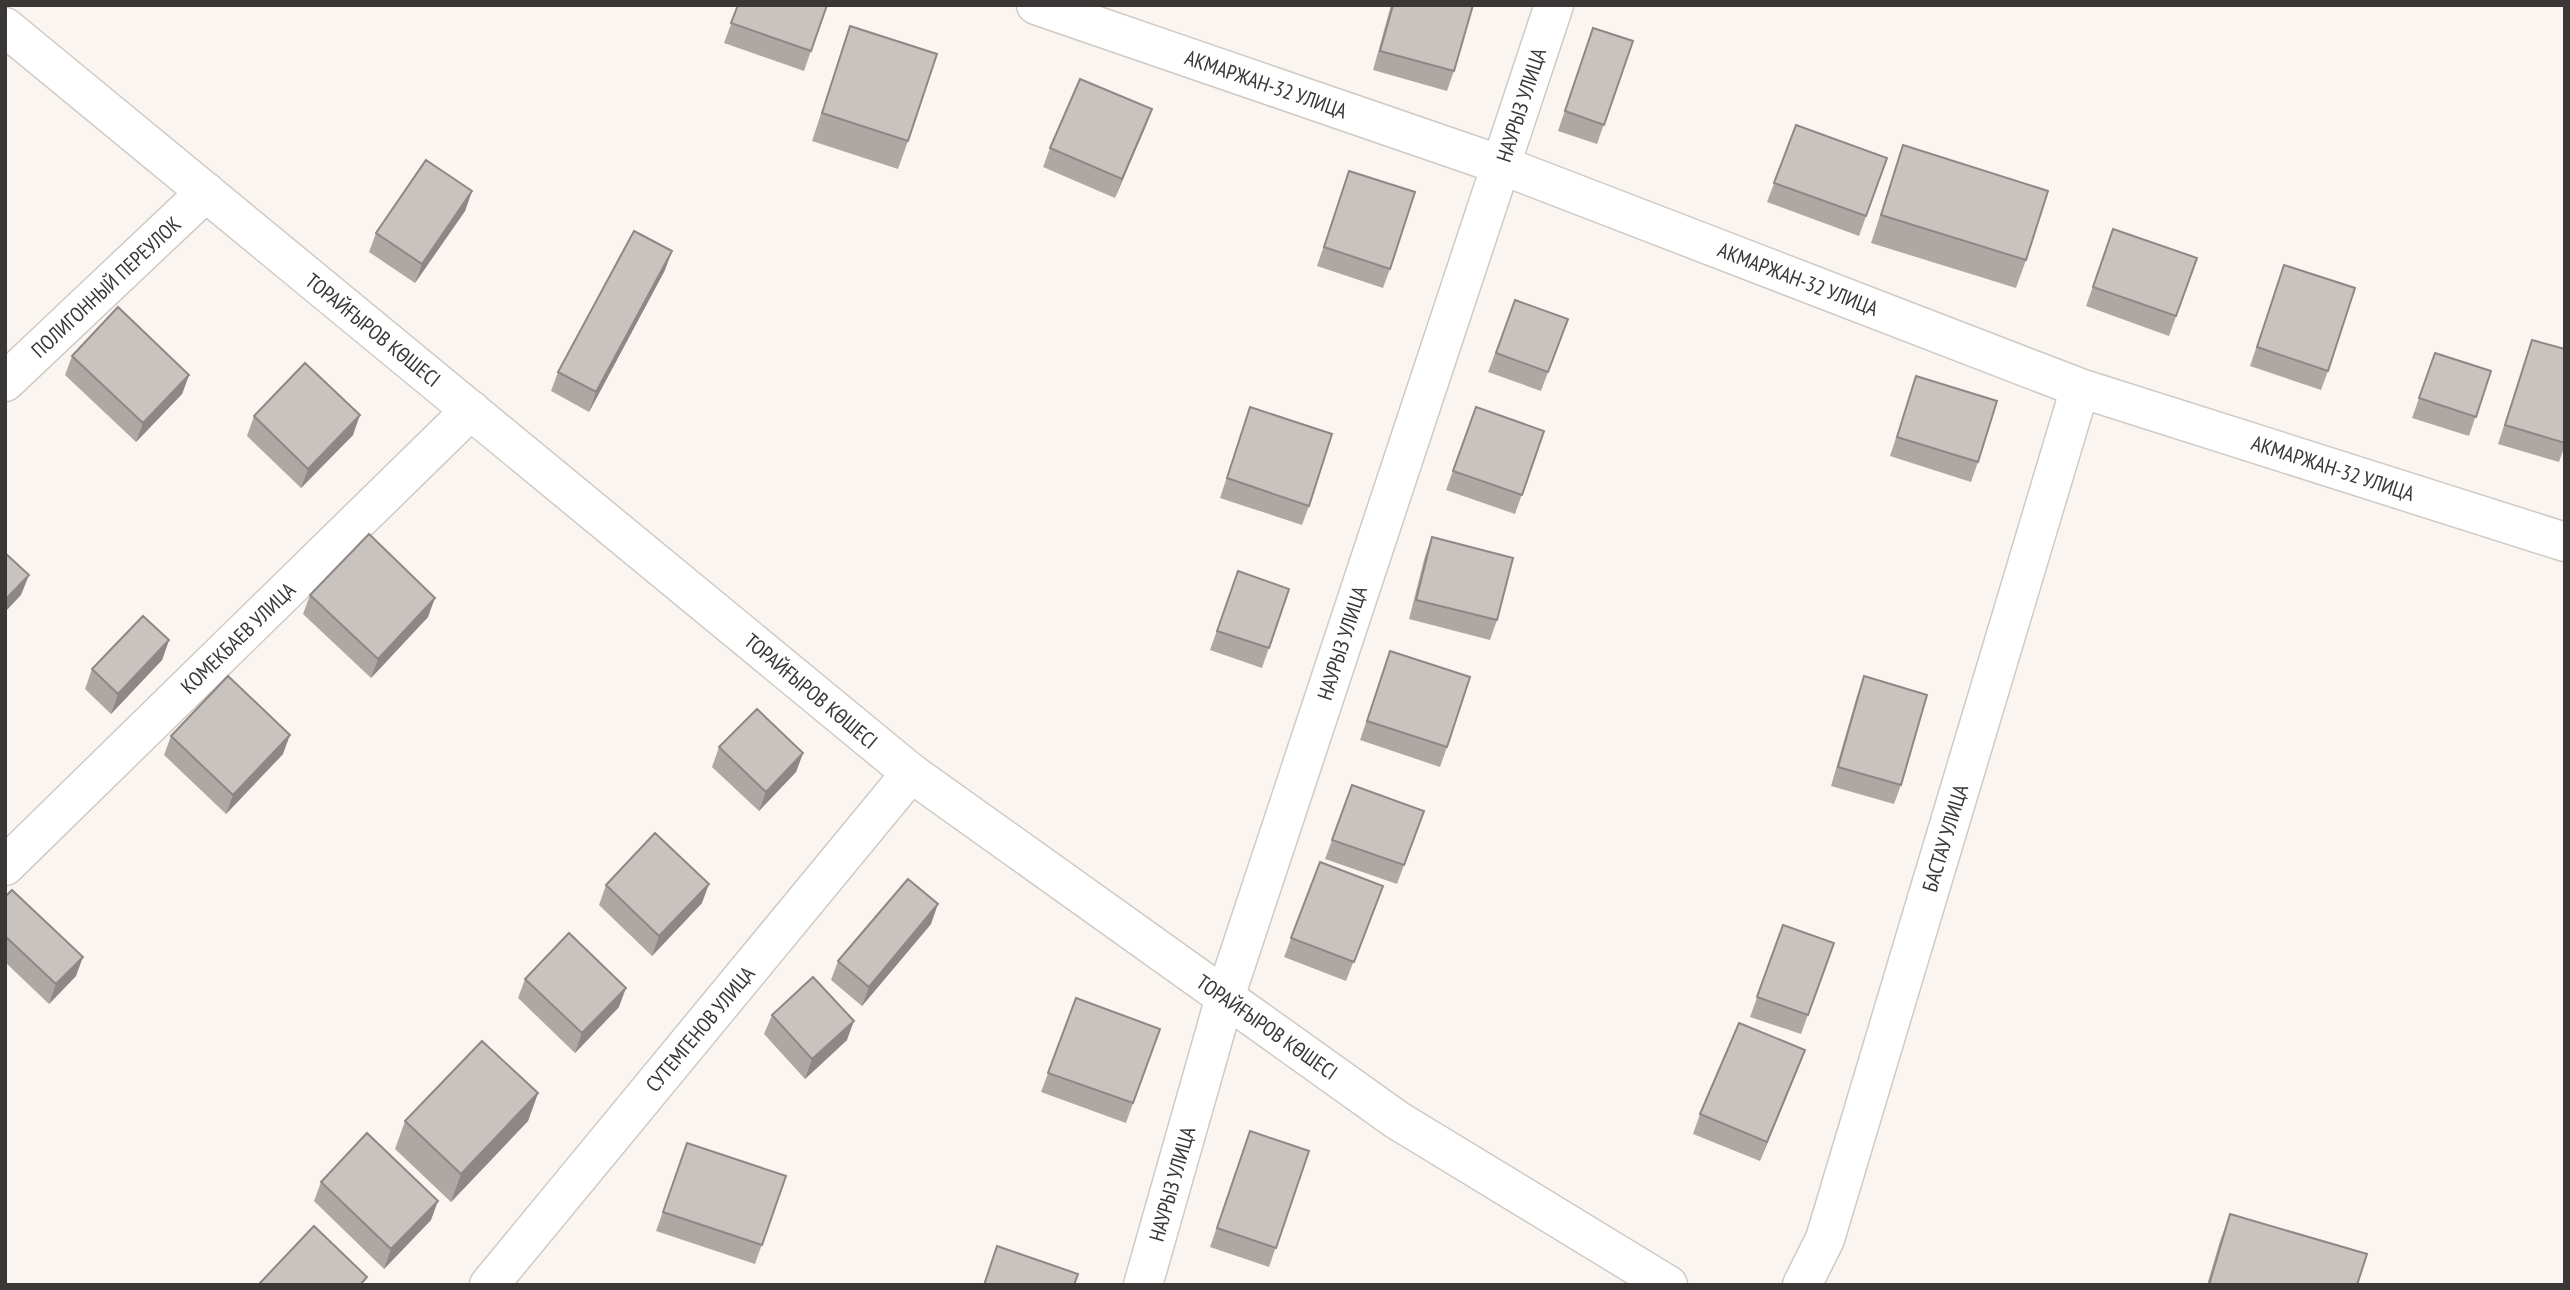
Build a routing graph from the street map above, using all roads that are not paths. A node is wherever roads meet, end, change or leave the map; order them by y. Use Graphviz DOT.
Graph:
graph roads {
  1 [pos="1036,5"];
  2 [pos="1554,5"];
  3 [pos="5,27"];
  4 [pos="1502,164"];
  5 [pos="206,192"];
  6 [pos="5,382"];
  7 [pos="2080,388"];
  8 [pos="471,410"];
  9 [pos="2565,542"];
  10 [pos="911,773"];
  11 [pos="5,866"];
  12 [pos="1225,997"];
  13 [pos="489,1285"];
  14 [pos="1143,1285"];
  15 [pos="1668,1285"];
  16 [pos="1802,1285"];
  1 -- 4 [label="street, АКМАРЖАН-32 УЛИЦА"];
  2 -- 4 [label="street, НАУРЫЗ УЛИЦА"];
  3 -- 5 [label="street, ТОРАЙҒЫРОВ КӨШЕСІ"];
  4 -- 7 [label="street, АКМАРЖАН-32 УЛИЦА"];
  4 -- 12 [label="street, НАУРЫЗ УЛИЦА"];
  5 -- 6 [label="street, ПОЛИГОННЫЙ ПЕРЕУЛОК"];
  5 -- 8 [label="street, ТОРАЙҒЫРОВ КӨШЕСІ"];
  7 -- 9 [label="street, АКМАРЖАН-32 УЛИЦА"];
  7 -- 16 [label="street, БАСТАУ УЛИЦА"];
  8 -- 10 [label="street, ТОРАЙҒЫРОВ КӨШЕСІ"];
  8 -- 11 [label="street, КОМЕКБАЕВ УЛИЦА"];
  10 -- 12 [label="street, ТОРАЙҒЫРОВ КӨШЕСІ"];
  10 -- 13 [label="street, СУТЕМГЕНОВ УЛИЦА"];
  12 -- 14 [label="street, НАУРЫЗ УЛИЦА"];
  12 -- 15 [label="street, ТОРАЙҒЫРОВ КӨШЕСІ"];
}
